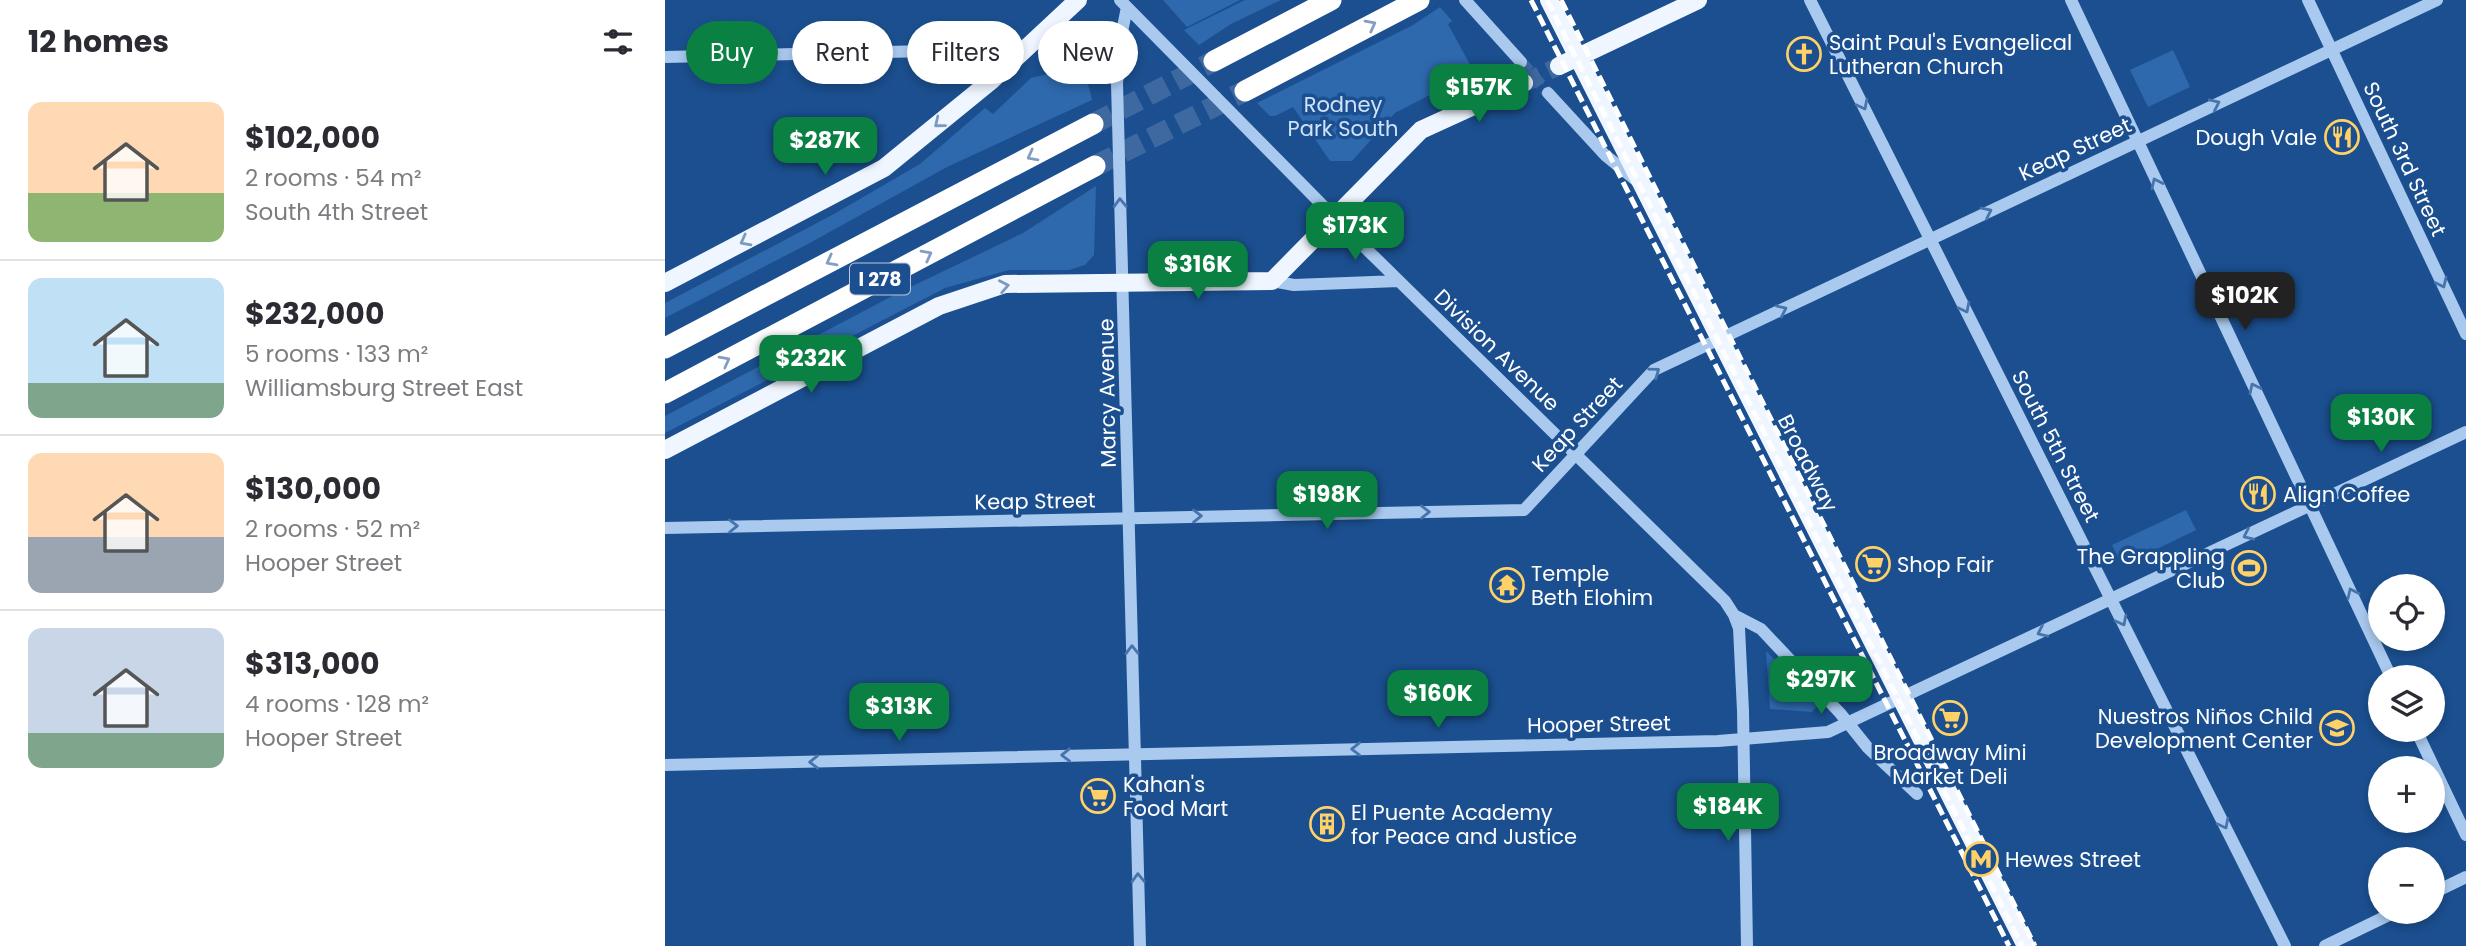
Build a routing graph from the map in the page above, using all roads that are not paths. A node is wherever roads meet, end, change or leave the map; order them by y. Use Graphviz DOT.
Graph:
graph roads {
  1 [pos="1078,0"];
  2 [pos="1331,0"];
  3 [pos="1419,0"];
  4 [pos="1465,0"];
  5 [pos="1549,0"];
  6 [pos="1698,0"];
  7 [pos="1810,0"];
  8 [pos="2071,0"];
  9 [pos="2308,0"];
  10 [pos="2437,0"];
  11 [pos="1123,4"];
  12 [pos="1024,50"];
  13 [pos="2332,50"];
  14 [pos="907,52"];
  15 [pos="1578,56"];
  16 [pos="665,57"];
  17 [pos="1214,61"];
  18 [pos="1521,62"];
  19 [pos="1559,66"];
  20 [pos="1524,83"];
  21 [pos="987,84"];
  22 [pos="1245,91"];
  23 [pos="1548,93"];
  24 [pos="1093,124"];
  25 [pos="2137,141"];
  26 [pos="1095,166"];
  27 [pos="1642,185"];
  28 [pos="1336,218"];
  29 [pos="1931,240"];
  30 [pos="1272,281"];
  31 [pos="1399,281"];
  32 [pos="1123,282"];
  33 [pos="665,283"];
  34 [pos="2466,334"];
  35 [pos="1720,339"];
  36 [pos="665,348"];
  37 [pos="665,393"];
  38 [pos="2466,432"];
  39 [pos="665,450"];
  40 [pos="1576,454"];
  41 [pos="2310,506"];
  42 [pos="1129,518"];
  43 [pos="665,528"];
  44 [pos="2111,599"];
  45 [pos="1734,615"];
  46 [pos="2385,665"];
  47 [pos="1901,699"];
  48 [pos="1848,724"];
  49 [pos="1743,739"];
  50 [pos="2422,742"];
  51 [pos="1135,754"];
  52 [pos="665,765"];
  53 [pos="1917,794"];
  54 [pos="2466,835"];
  55 [pos="2466,877"];
  56 [pos="2445,887"];
  57 [pos="2370,924"];
  58 [pos="1140,946"];
  59 [pos="1747,946"];
  60 [pos="2027,946"];
  61 [pos="2285,946"];
  62 [pos="2325,946"];
  1 -- 12 [label="main road"];
  2 -- 17 [label="highway"];
  22 -- 3 [label="highway, one-way"];
  4 -- 18 [label="street"];
  5 -- 15 [label="main road, Broadway"];
  6 -- 15 [label="main road"];
  7 -- 29 [label="street, South 5th Street, one-way"];
  8 -- 25 [label="street"];
  9 -- 13 [label="street, South 3rd Street"];
  10 -- 13 [label="street, Keap Street"];
  11 -- 28 [label="street, Division Avenue"];
  32 -- 11 [label="street, Marcy Avenue, one-way"];
  25 -- 13 [label="street, Keap Street, one-way"];
  13 -- 34 [label="street, South 3rd Street, one-way"];
  14 -- 16 [label="street"];
  15 -- 19 [label="main road"];
  15 -- 27 [label="main road, Broadway"];
  20 -- 28 [label="main road"];
  21 -- 33 [label="main road, one-way"];
  23 -- 27 [label="street"];
  24 -- 36 [label="highway, I 278, one-way"];
  29 -- 25 [label="street, Keap Street, one-way"];
  41 -- 25 [label="street, one-way"];
  37 -- 26 [label="highway, I 278, one-way"];
  27 -- 35 [label="main road, Broadway"];
  28 -- 30 [label="main road"];
  28 -- 31 [label="street, Division Avenue"];
  35 -- 29 [label="street, Keap Street, one-way"];
  29 -- 44 [label="street, South 5th Street, one-way"];
  30 -- 31 [label="street"];
  30 -- 32 [label="main road"];
  31 -- 40 [label="street, Division Avenue"];
  39 -- 32 [label="main road, one-way"];
  32 -- 42 [label="street, Marcy Avenue"];
  40 -- 35 [label="street, Keap Street, one-way"];
  35 -- 47 [label="main road, Broadway"];
  38 -- 41 [label="street, Hooper Street"];
  42 -- 40 [label="street, Keap Street, one-way"];
  40 -- 45 [label="street, Division Avenue"];
  41 -- 44 [label="street, Hooper Street, one-way"];
  46 -- 41 [label="street, one-way"];
  43 -- 42 [label="street, Keap Street, one-way"];
  51 -- 42 [label="street, Marcy Avenue, one-way"];
  44 -- 47 [label="street, Hooper Street, one-way"];
  44 -- 61 [label="street, South 5th Street, one-way"];
  45 -- 48 [label="street, Division Avenue"];
  45 -- 49 [label="street"];
  47 -- 48 [label="street, Hooper Street"];
  47 -- 60 [label="main road, Broadway"];
  48 -- 49 [label="street, Hooper Street"];
  48 -- 53 [label="street"];
  49 -- 51 [label="street, Hooper Street, one-way"];
  49 -- 59 [label="street"];
  50 -- 54 [label="street"];
  51 -- 52 [label="street, Hooper Street, one-way"];
  58 -- 51 [label="street, Marcy Avenue, one-way"];
  55 -- 56 [label="street"];
  57 -- 62 [label="street"];
}
